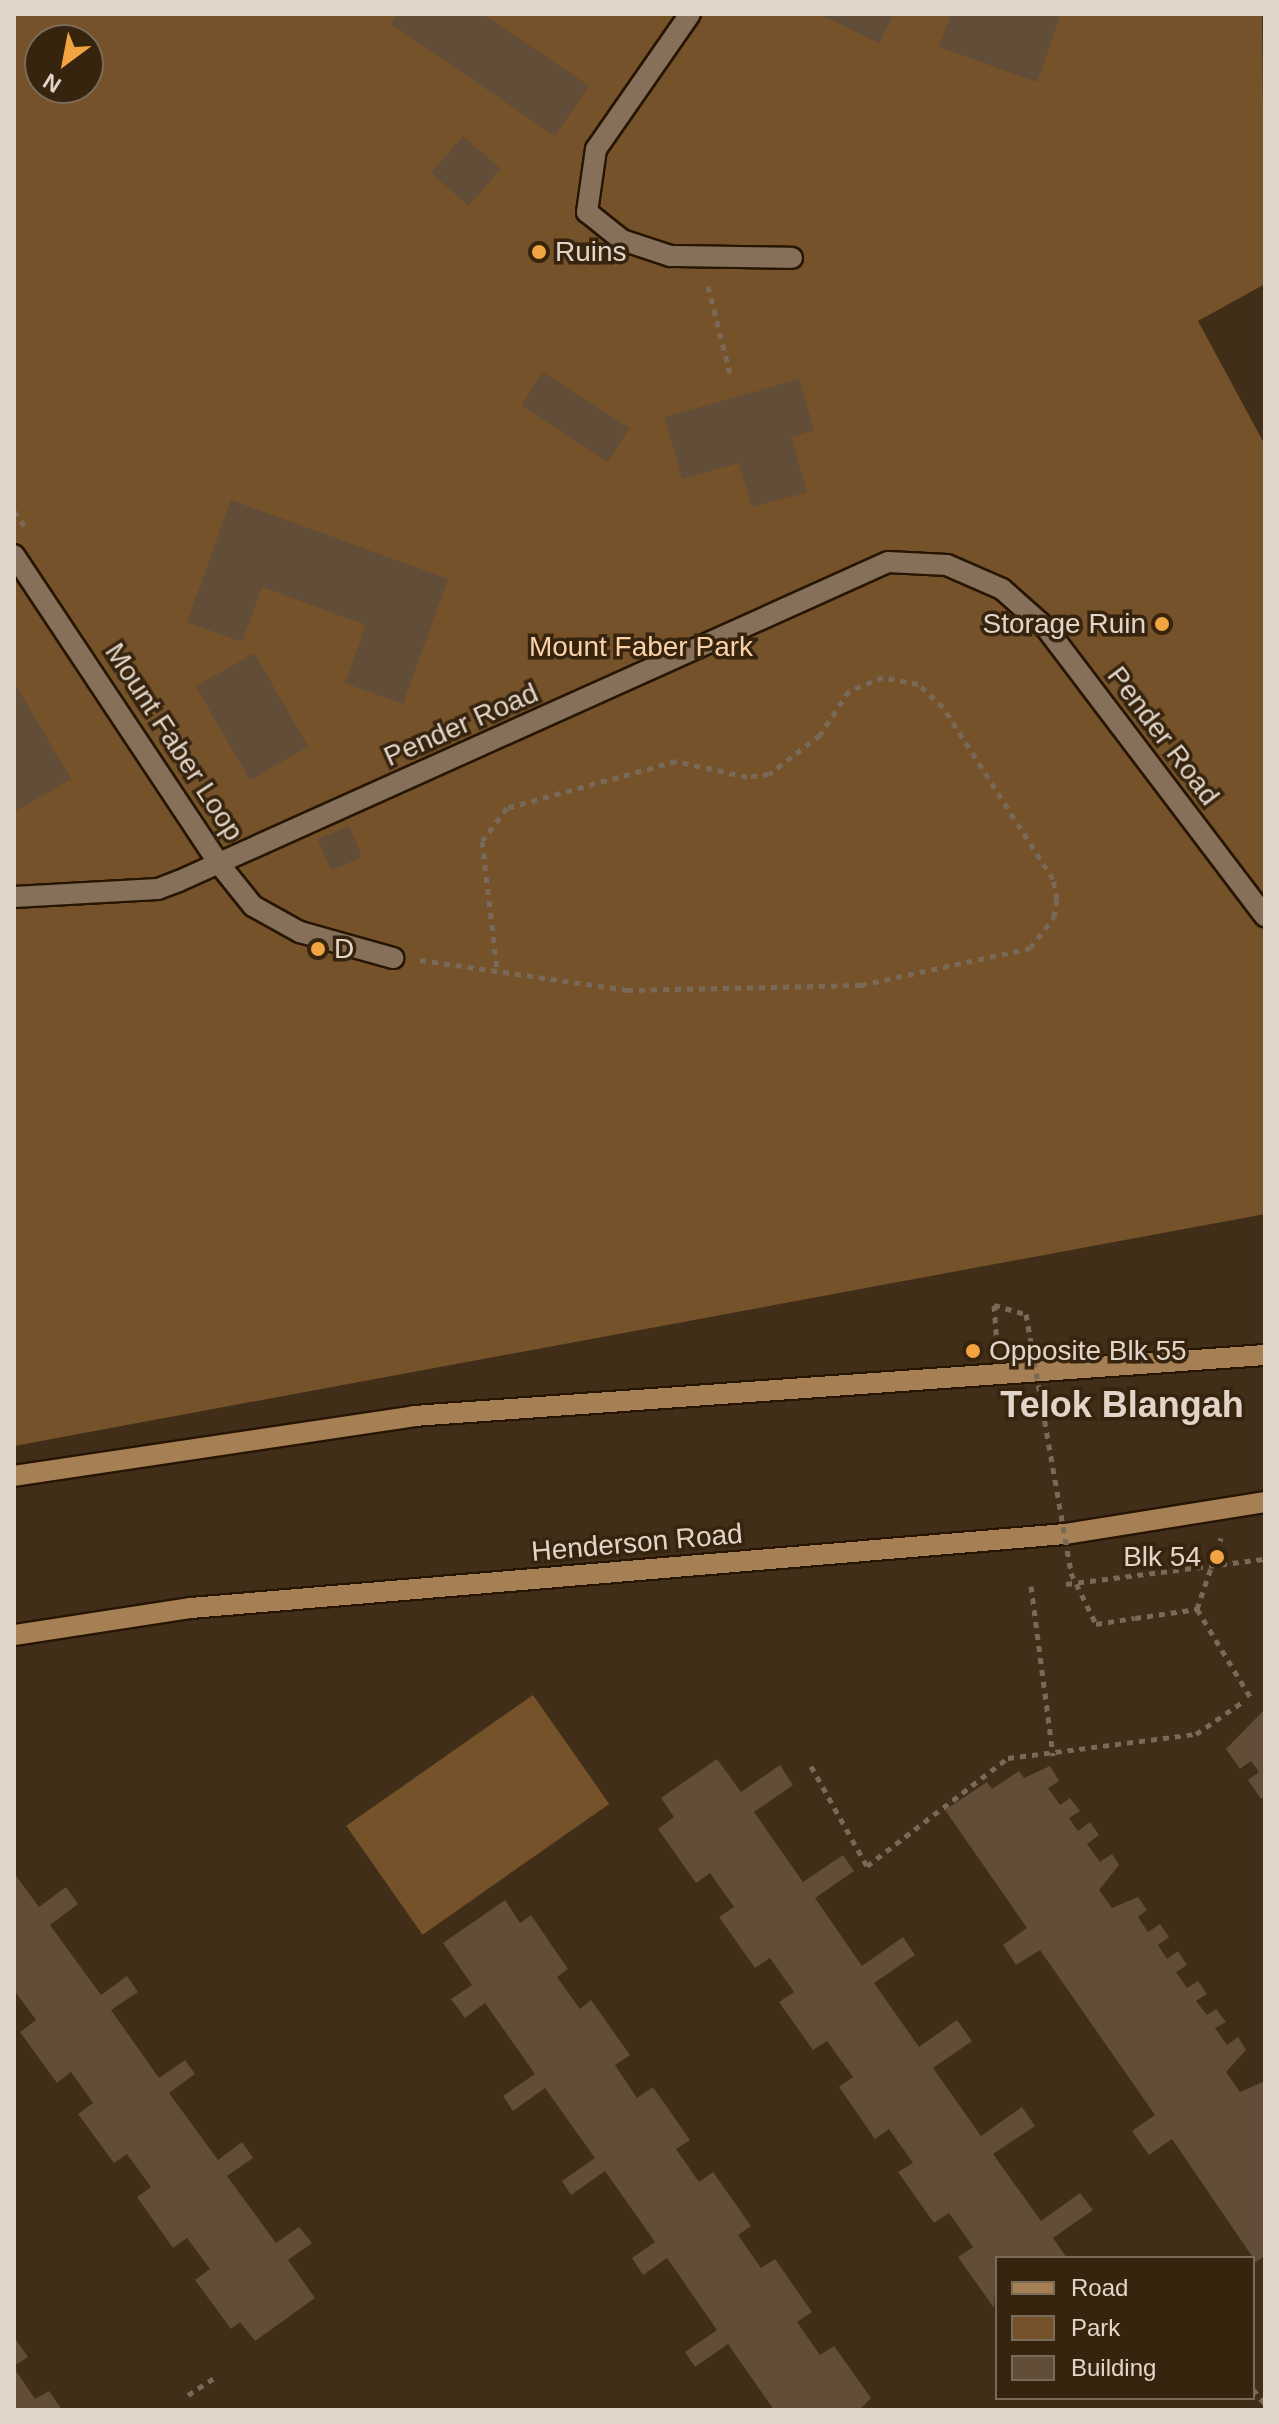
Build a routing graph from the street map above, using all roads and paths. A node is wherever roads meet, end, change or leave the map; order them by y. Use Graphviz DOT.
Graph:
graph roads {
  1 [pos="690,14"];
  2 [pos="792,258"];
  3 [pos="708,286"];
  4 [pos="731,378"];
  5 [pos="14,555"];
  6 [pos="220,865"];
  7 [pos="14,897"];
  8 [pos="1265,916"];
  9 [pos="393,958"];
  10 [pos="497,969"];
  11 [pos="994,1305"];
  12 [pos="1265,1355"];
  13 [pos="14,1476"];
  14 [pos="1265,1502"];
  15 [pos="1231,1508"];
  16 [pos="1265,1559"];
  17 [pos="1210,1570"];
  18 [pos="1066,1584"];
  19 [pos="1031,1586"];
  20 [pos="1197,1609"];
  21 [pos="14,1635"];
  22 [pos="1251,1698"];
  23 [pos="1241,1703"];
  24 [pos="1053,1756"];
  25 [pos="811,1766"];
  26 [pos="217,2376"];
  27 [pos="188,2395"];
  1 -- 2 [label="street"];
  3 -- 4 [label="path"];
  5 -- 6 [label="street, Mount Faber Loop"];
  6 -- 7 [label="street, Mount Faber Loop"];
  6 -- 8 [label="street, Pender Road"];
  6 -- 9 [label="street"];
  9 -- 10 [label="path"];
  10 -- 10 [label="path"];
  11 -- 20 [label="path, bridge"];
  12 -- 13 [label="main road"];
  14 -- 15 [label="main road, Henderson Road"];
  15 -- 17 [label="path"];
  15 -- 21 [label="main road, Henderson Road"];
  16 -- 17 [label="path"];
  17 -- 18 [label="path"];
  17 -- 20 [label="path"];
  19 -- 24 [label="path"];
  20 -- 22 [label="path"];
  23 -- 24 [label="path"];
  24 -- 25 [label="path"];
  26 -- 27 [label="path"];
}
